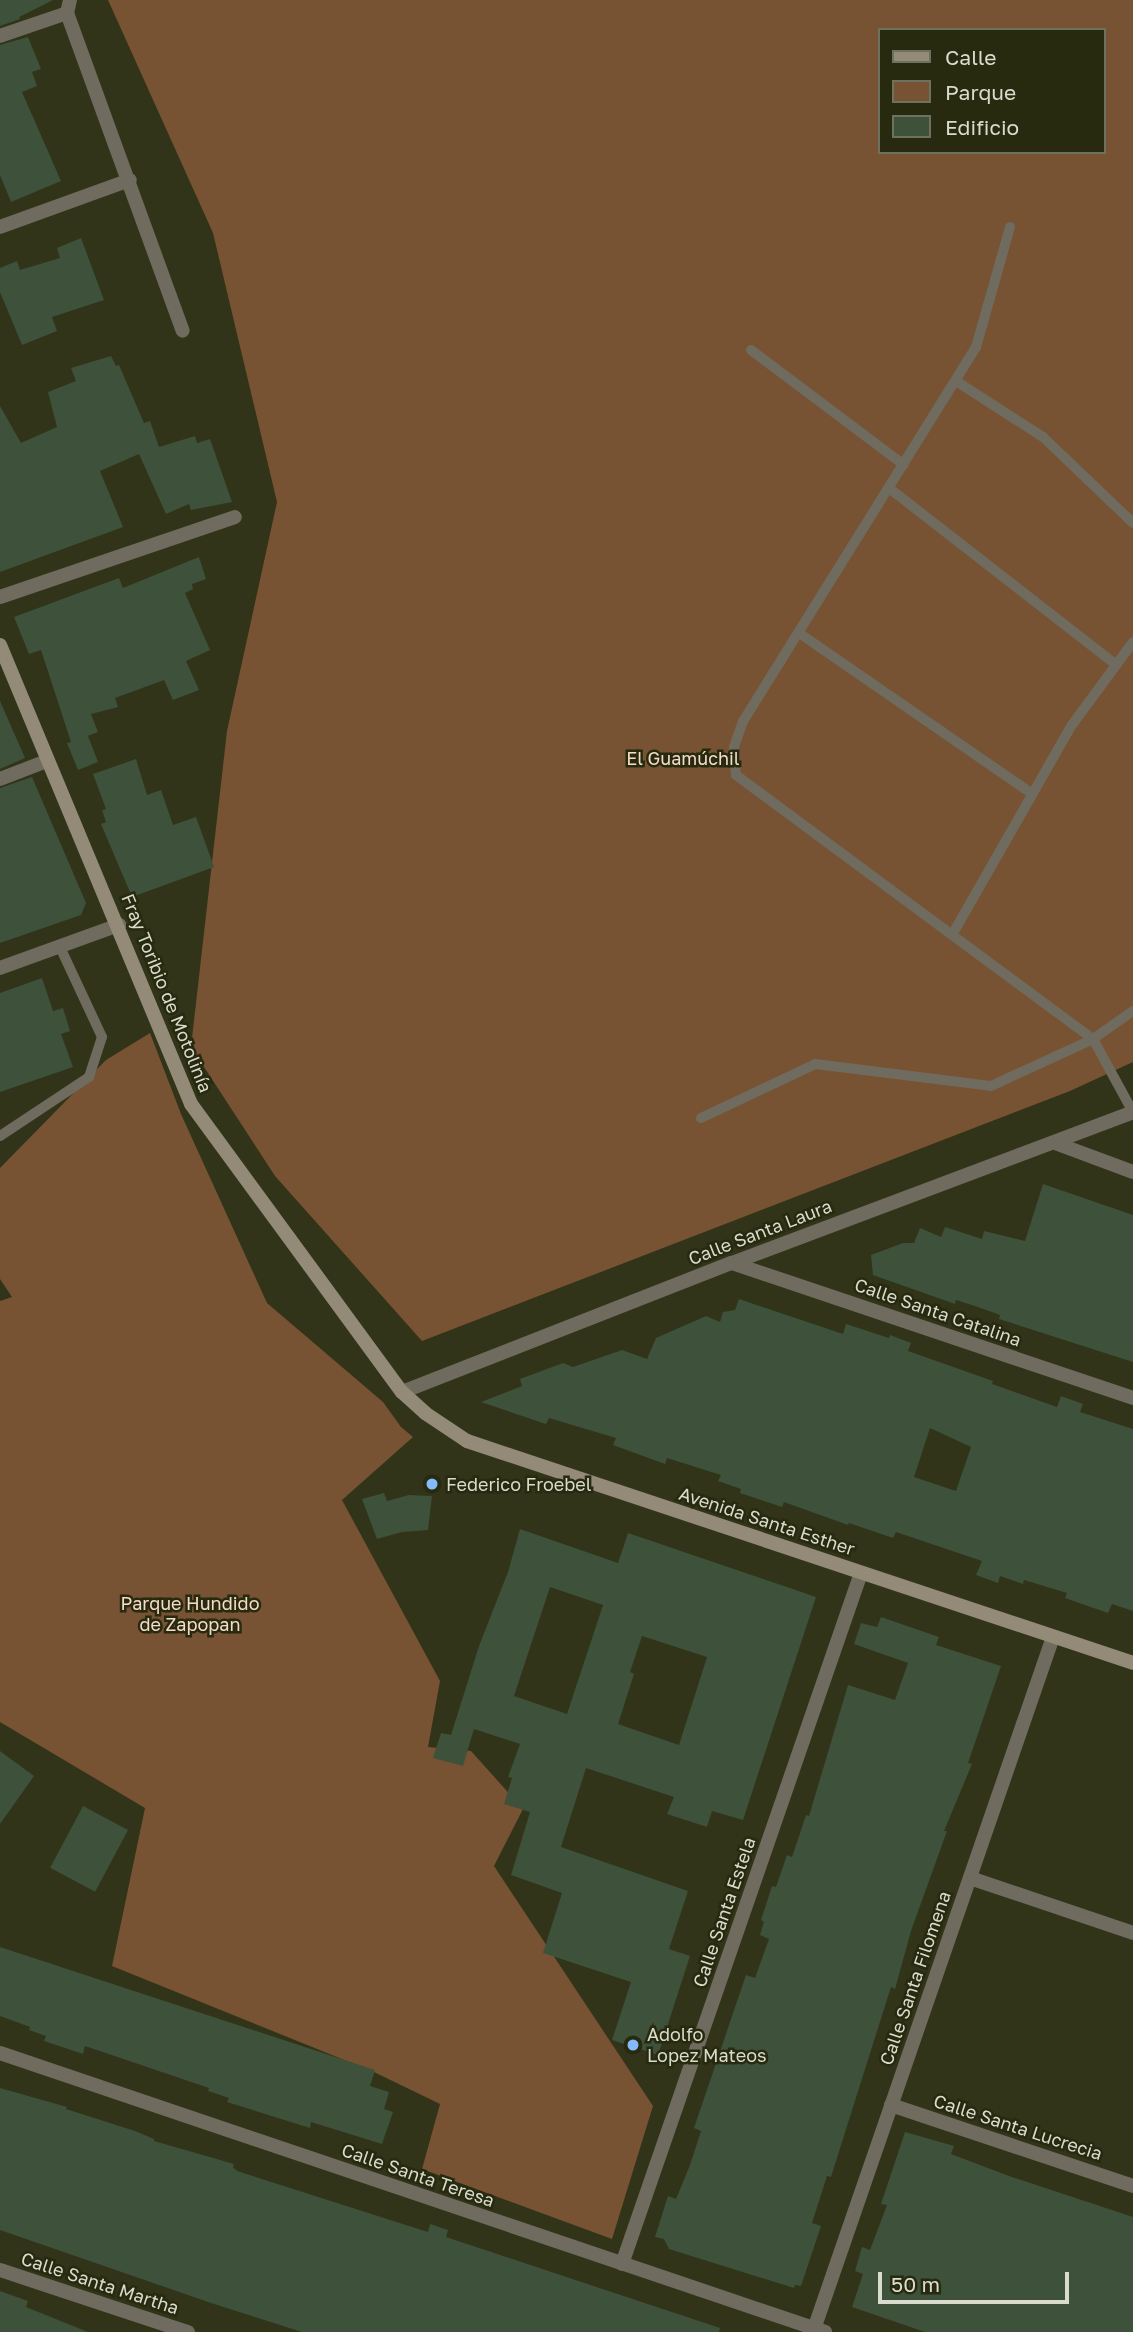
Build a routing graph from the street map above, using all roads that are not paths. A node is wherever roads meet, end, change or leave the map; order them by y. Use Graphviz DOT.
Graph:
graph roads {
  1 [pos="68,6"];
  2 [pos="0,36"];
  3 [pos="130,180"];
  4 [pos="0,227"];
  5 [pos="1010,227"];
  6 [pos="183,331"];
  7 [pos="751,350"];
  8 [pos="956,381"];
  9 [pos="904,465"];
  10 [pos="889,488"];
  11 [pos="235,517"];
  12 [pos="1133,523"];
  13 [pos="0,597"];
  14 [pos="799,633"];
  15 [pos="1133,642"];
  16 [pos="0,645"];
  17 [pos="1116,666"];
  18 [pos="47,761"];
  19 [pos="0,779"];
  20 [pos="1032,794"];
  21 [pos="119,925"];
  22 [pos="952,935"];
  23 [pos="60,947"];
  24 [pos="0,968"];
  25 [pos="1133,1011"];
  26 [pos="1093,1039"];
  27 [pos="1133,1112"];
  28 [pos="701,1118"];
  29 [pos="0,1136"];
  30 [pos="1055,1143"];
  31 [pos="1133,1172"];
  32 [pos="732,1263"];
  33 [pos="402,1392"];
  34 [pos="1133,1398"];
  35 [pos="861,1573"];
  36 [pos="1053,1637"];
  37 [pos="1133,1663"];
  38 [pos="970,1878"];
  39 [pos="1133,1933"];
  40 [pos="0,2053"];
  41 [pos="891,2105"];
  42 [pos="1133,2186"];
  43 [pos="622,2264"];
  44 [pos="0,2270"];
  45 [pos="818,2331"];
  46 [pos="188,2332"];
  1 -- 2 [label="street"];
  1 -- 3 [label="street"];
  3 -- 4 [label="street"];
  3 -- 6 [label="street"];
  5 -- 8 [label="lane"];
  7 -- 9 [label="lane"];
  8 -- 9 [label="lane"];
  8 -- 12 [label="lane"];
  9 -- 10 [label="lane"];
  10 -- 14 [label="lane"];
  10 -- 17 [label="lane"];
  11 -- 13 [label="street"];
  14 -- 20 [label="lane"];
  14 -- 22 [label="lane"];
  15 -- 17 [label="lane"];
  16 -- 18 [label="street, Fray Toribio de Motolinía"];
  17 -- 20 [label="lane"];
  18 -- 19 [label="street"];
  18 -- 21 [label="street, Fray Toribio de Motolinía"];
  20 -- 22 [label="lane"];
  21 -- 23 [label="street"];
  21 -- 33 [label="street, Fray Toribio de Motolinía"];
  22 -- 26 [label="lane"];
  23 -- 24 [label="street"];
  23 -- 29 [label="lane"];
  25 -- 26 [label="lane"];
  26 -- 27 [label="lane"];
  26 -- 28 [label="lane"];
  27 -- 30 [label="street, Calle Santa Laura"];
  30 -- 31 [label="street"];
  30 -- 32 [label="street, Calle Santa Laura"];
  32 -- 33 [label="street, Calle Santa Laura"];
  32 -- 34 [label="street, Calle Santa Catalina"];
  33 -- 35 [label="street, Avenida Santa Esther"];
  35 -- 36 [label="street, Avenida Santa Esther"];
  35 -- 43 [label="street, Calle Santa Estela"];
  36 -- 37 [label="street, Avenida Santa Esther"];
  36 -- 38 [label="street, Calle Santa Filomena"];
  38 -- 39 [label="street"];
  38 -- 41 [label="street, Calle Santa Filomena"];
  40 -- 43 [label="street, Calle Santa Teresa"];
  41 -- 42 [label="street, Calle Santa Lucrecia"];
  41 -- 45 [label="street, Calle Santa Filomena"];
  43 -- 45 [label="street, Calle Santa Teresa"];
  44 -- 46 [label="street, Calle Santa Martha"];
}
